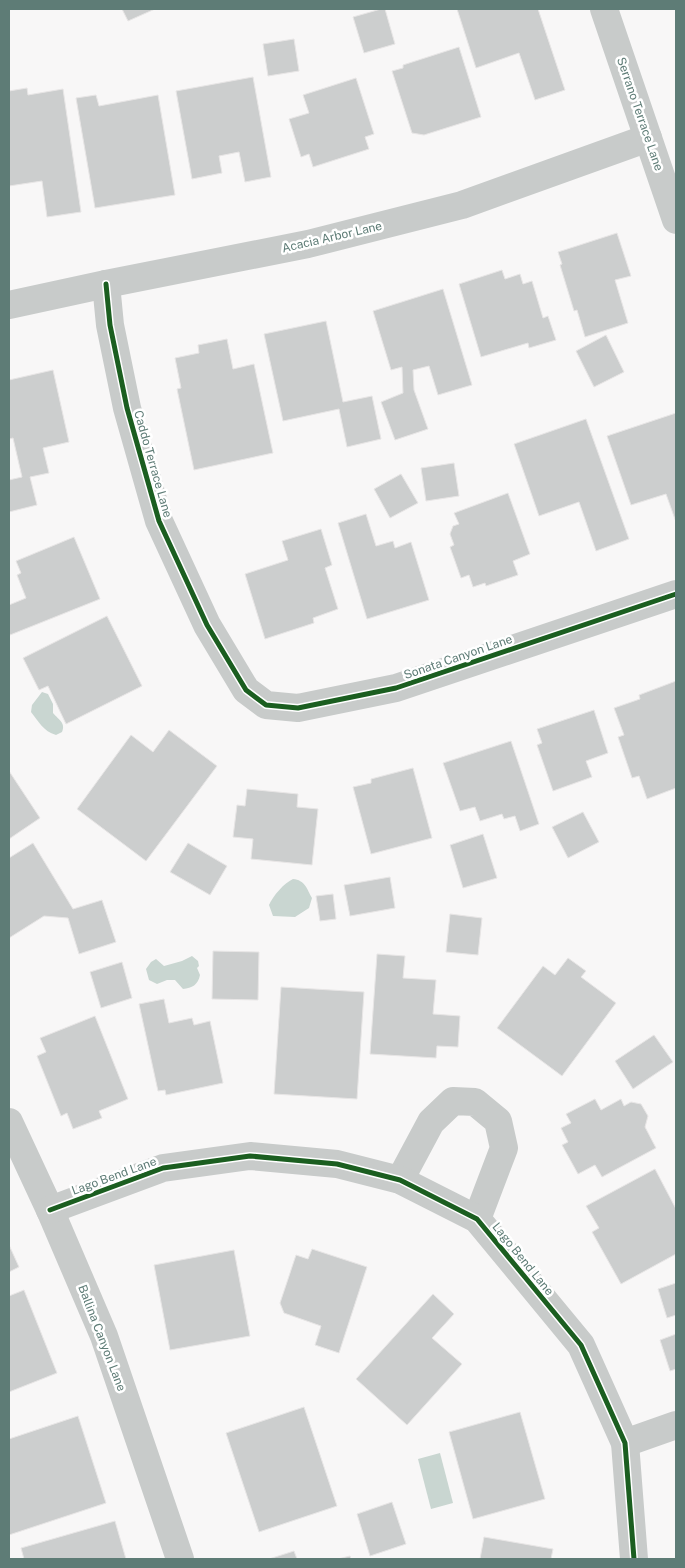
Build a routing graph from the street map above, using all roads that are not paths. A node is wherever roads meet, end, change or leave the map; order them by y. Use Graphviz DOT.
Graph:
graph roads {
  1 [pos="604,9"];
  2 [pos="648,138"];
  3 [pos="676,220"];
  4 [pos="106,284"];
  5 [pos="9,305"];
  6 [pos="676,594"];
  7 [pos="246,690"];
  8 [pos="9,1122"];
  9 [pos="400,1180"];
  10 [pos="50,1210"];
  11 [pos="477,1219"];
  12 [pos="676,1425"];
  13 [pos="625,1443"];
  14 [pos="180,1559"];
  15 [pos="634,1559"];
  1 -- 2 [label="street, Serrano Terrace Lane"];
  2 -- 3 [label="street, Serrano Terrace Lane"];
  2 -- 4 [label="street, Acacia Arbor Lane"];
  4 -- 5 [label="street, Acacia Arbor Lane"];
  4 -- 7 [label="street, Caddo Terrace Lane"];
  6 -- 7 [label="street, Sonata Canyon Lane"];
  8 -- 10 [label="street, Ballina Canyon Lane"];
  9 -- 10 [label="street, Lago Bend Lane"];
  9 -- 11 [label="street, Lago Bend Lane"];
  9 -- 11 [label="street, Lago Bend Lane"];
  10 -- 14 [label="street, Ballina Canyon Lane"];
  11 -- 13 [label="street, Lago Bend Lane"];
  12 -- 13 [label="street"];
  13 -- 15 [label="street, Lago Bend Lane"];
}
